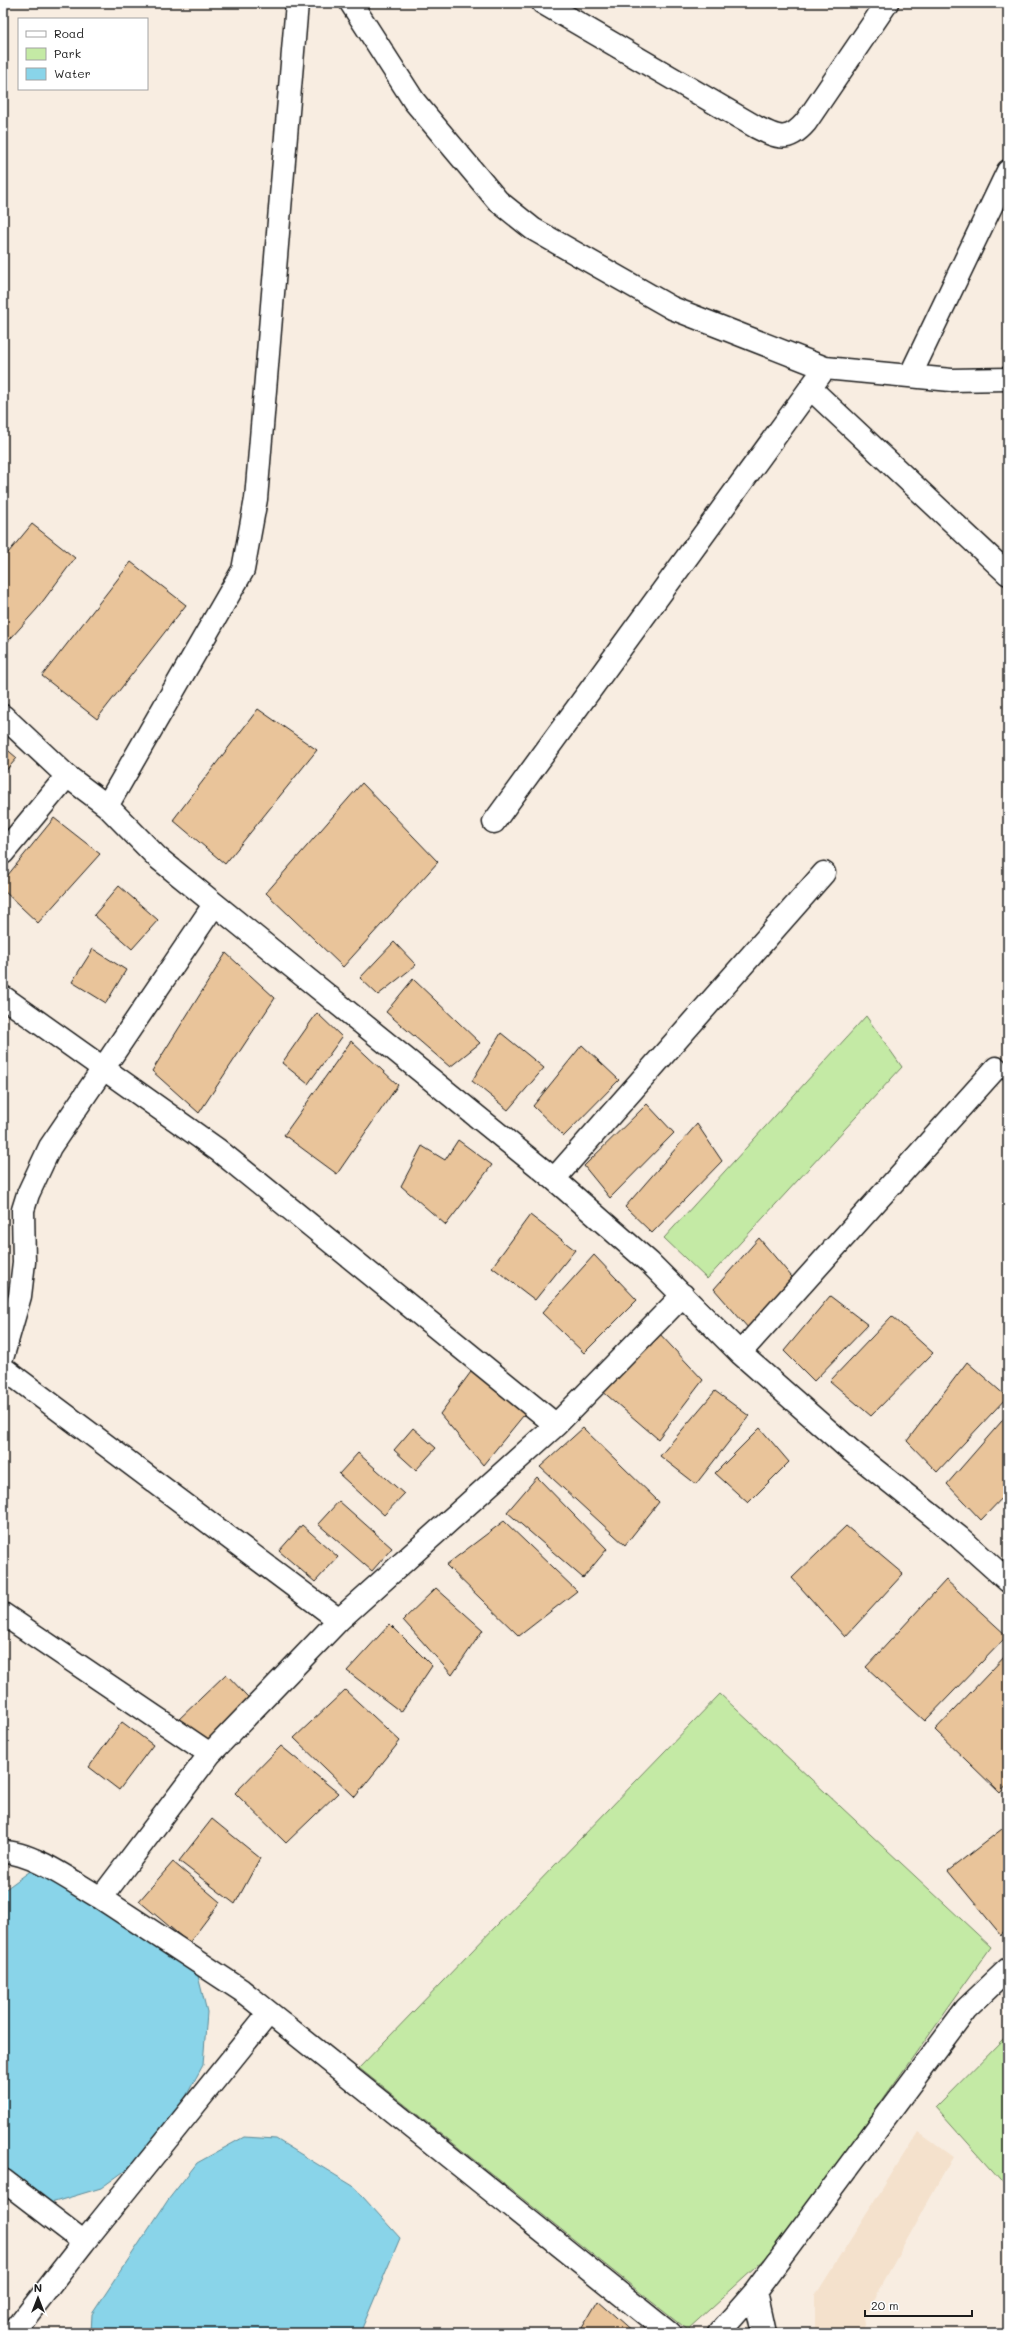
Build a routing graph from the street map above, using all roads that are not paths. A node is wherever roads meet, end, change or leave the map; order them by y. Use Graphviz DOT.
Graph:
graph roads {
  1 [pos="296,3"];
  2 [pos="351,3"];
  3 [pos="543,3"];
  4 [pos="887,3"];
  5 [pos="1008,171"];
  6 [pos="825,368"];
  7 [pos="910,376"];
  8 [pos="1008,379"];
  9 [pos="810,388"];
  10 [pos="1008,574"];
  11 [pos="3,716"];
  12 [pos="67,776"];
  13 [pos="107,806"];
  14 [pos="494,822"];
  15 [pos="3,853"];
  16 [pos="824,873"];
  17 [pos="214,905"];
  18 [pos="3,997"];
  19 [pos="102,1068"];
  20 [pos="996,1068"];
  21 [pos="554,1179"];
  22 [pos="683,1295"];
  23 [pos="740,1353"];
  24 [pos="3,1355"];
  25 [pos="3,1368"];
  26 [pos="556,1425"];
  27 [pos="1008,1581"];
  28 [pos="3,1614"];
  29 [pos="339,1620"];
  30 [pos="210,1754"];
  31 [pos="3,1852"];
  32 [pos="101,1898"];
  33 [pos="1008,1969"];
  34 [pos="268,2014"];
  35 [pos="3,2180"];
  36 [pos="84,2242"];
  37 [pos="755,2292"];
  38 [pos="13,2333"];
  39 [pos="669,2333"];
  40 [pos="719,2333"];
  41 [pos="764,2333"];
  1 -- 13 [label="street"];
  2 -- 6 [label="street"];
  3 -- 4 [label="street"];
  5 -- 7 [label="street"];
  6 -- 7 [label="street"];
  6 -- 9 [label="street"];
  7 -- 8 [label="street"];
  9 -- 10 [label="street"];
  9 -- 14 [label="street"];
  11 -- 12 [label="street"];
  12 -- 13 [label="street"];
  12 -- 15 [label="street"];
  13 -- 17 [label="street"];
  16 -- 21 [label="street"];
  17 -- 19 [label="street"];
  17 -- 21 [label="street"];
  18 -- 19 [label="street"];
  19 -- 24 [label="street"];
  19 -- 26 [label="street"];
  20 -- 23 [label="street"];
  21 -- 22 [label="street"];
  22 -- 23 [label="street"];
  22 -- 26 [label="street"];
  23 -- 27 [label="street"];
  25 -- 29 [label="street"];
  26 -- 29 [label="street"];
  28 -- 30 [label="street"];
  29 -- 30 [label="street"];
  30 -- 32 [label="street"];
  31 -- 32 [label="street"];
  32 -- 34 [label="street"];
  33 -- 37 [label="street"];
  34 -- 36 [label="street"];
  34 -- 39 [label="street"];
  35 -- 36 [label="street"];
  36 -- 38 [label="street"];
  37 -- 40 [label="street"];
  37 -- 41 [label="street"];
}
